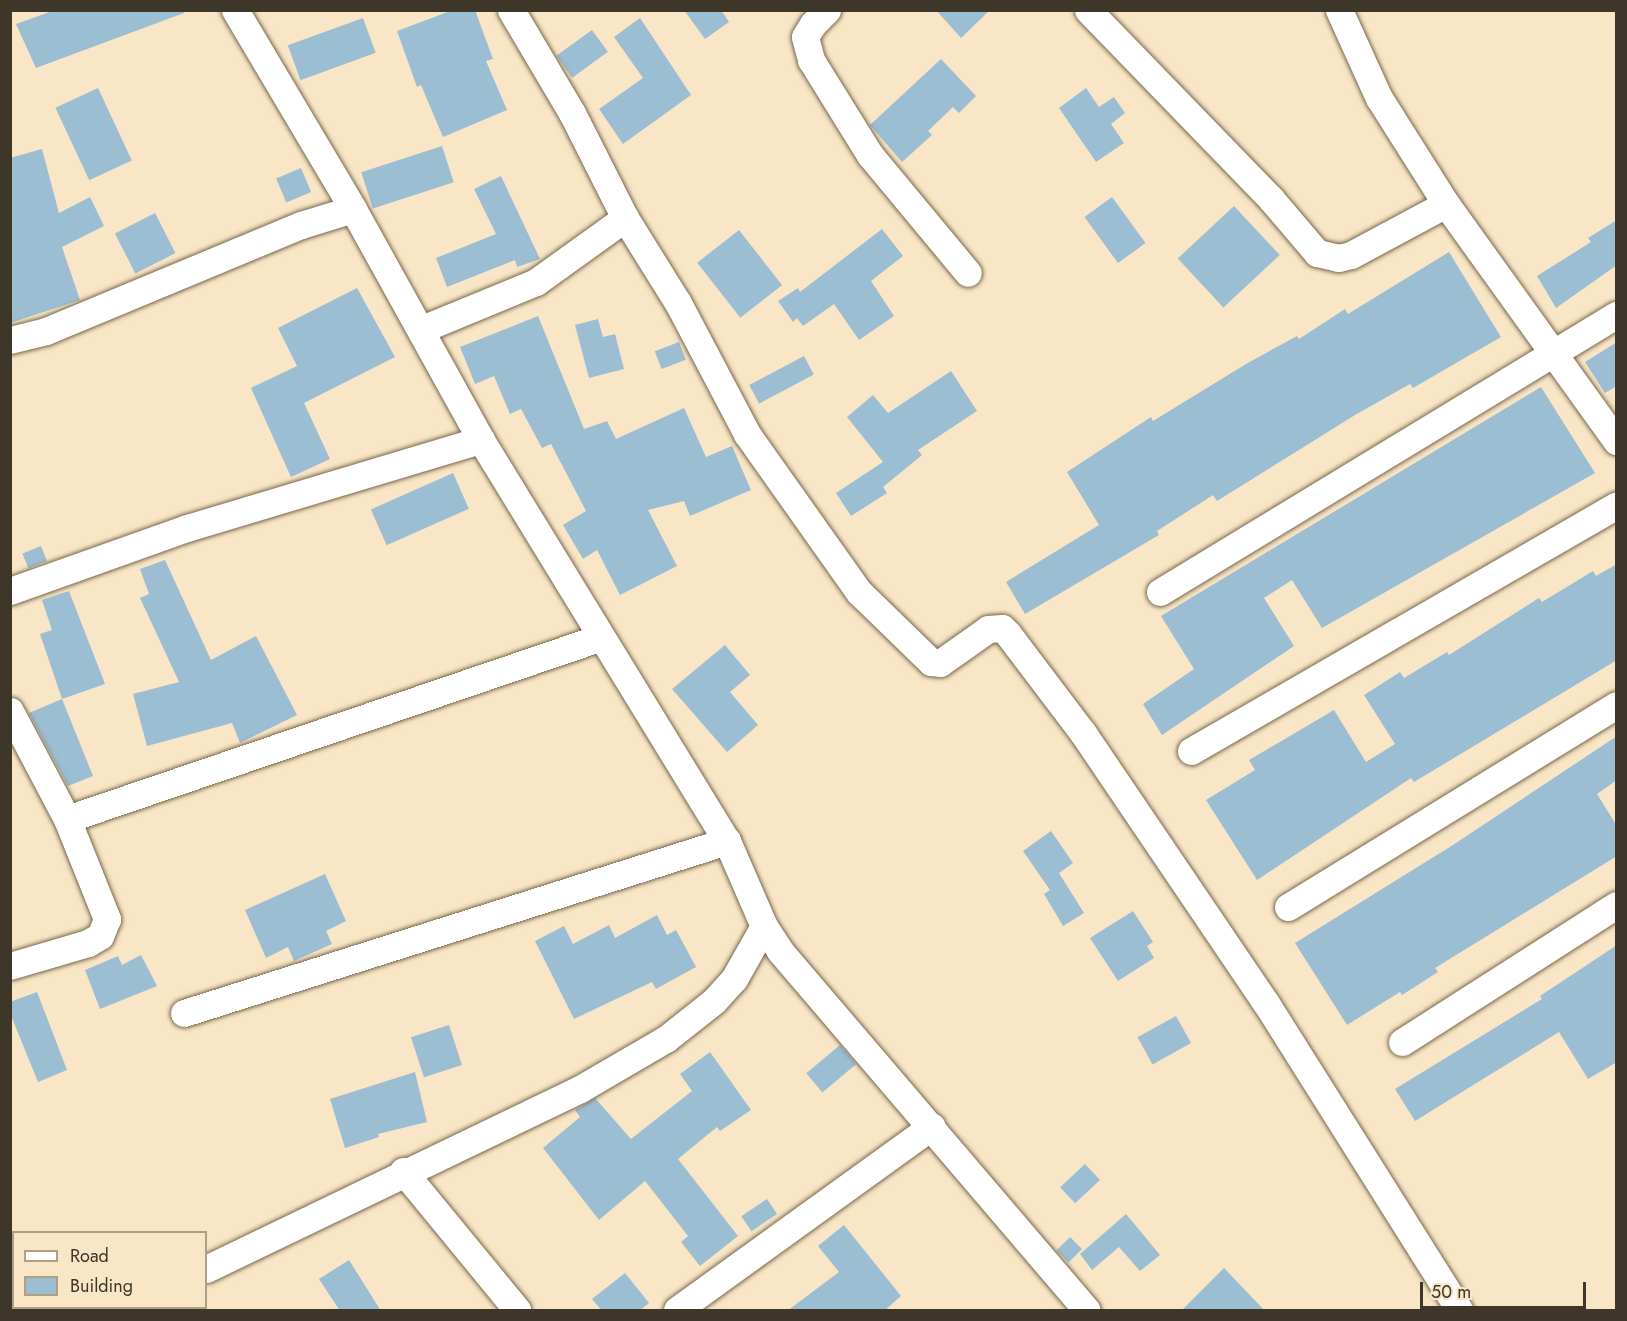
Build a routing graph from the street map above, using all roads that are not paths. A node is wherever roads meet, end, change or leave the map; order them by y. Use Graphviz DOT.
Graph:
graph roads {
  1 [pos="235,10"];
  2 [pos="511,10"];
  3 [pos="827,10"];
  4 [pos="1088,10"];
  5 [pos="1339,10"];
  6 [pos="1446,204"];
  7 [pos="353,209"];
  8 [pos="626,218"];
  9 [pos="968,273"];
  10 [pos="1617,315"];
  11 [pos="422,329"];
  12 [pos="10,340"];
  13 [pos="1556,353"];
  14 [pos="481,440"];
  15 [pos="1617,441"];
  16 [pos="1617,506"];
  17 [pos="10,591"];
  18 [pos="1160,592"];
  19 [pos="599,638"];
  20 [pos="1617,705"];
  21 [pos="10,711"];
  22 [pos="1191,751"];
  23 [pos="67,819"];
  24 [pos="727,841"];
  25 [pos="1617,905"];
  26 [pos="1288,907"];
  27 [pos="764,926"];
  28 [pos="10,966"];
  29 [pos="184,1013"];
  30 [pos="1402,1042"];
  31 [pos="932,1126"];
  32 [pos="403,1171"];
  33 [pos="207,1269"];
  34 [pos="1081,1308"];
  35 [pos="517,1311"];
  36 [pos="677,1311"];
  37 [pos="1459,1311"];
  1 -- 7 [label="street"];
  2 -- 8 [label="street"];
  3 -- 9 [label="street"];
  4 -- 6 [label="street"];
  5 -- 6 [label="street"];
  6 -- 13 [label="street"];
  7 -- 11 [label="street"];
  7 -- 12 [label="street"];
  8 -- 11 [label="street"];
  8 -- 37 [label="street"];
  10 -- 13 [label="street"];
  11 -- 14 [label="street"];
  13 -- 15 [label="street"];
  13 -- 18 [label="street"];
  14 -- 17 [label="street"];
  14 -- 19 [label="street"];
  16 -- 22 [label="street"];
  19 -- 23 [label="street"];
  19 -- 24 [label="street"];
  20 -- 26 [label="street"];
  21 -- 23 [label="street"];
  23 -- 28 [label="street"];
  24 -- 27 [label="street"];
  24 -- 29 [label="street"];
  25 -- 30 [label="street"];
  27 -- 31 [label="street"];
  27 -- 32 [label="street"];
  31 -- 34 [label="street"];
  31 -- 36 [label="street"];
  32 -- 33 [label="street"];
  32 -- 35 [label="street"];
}
